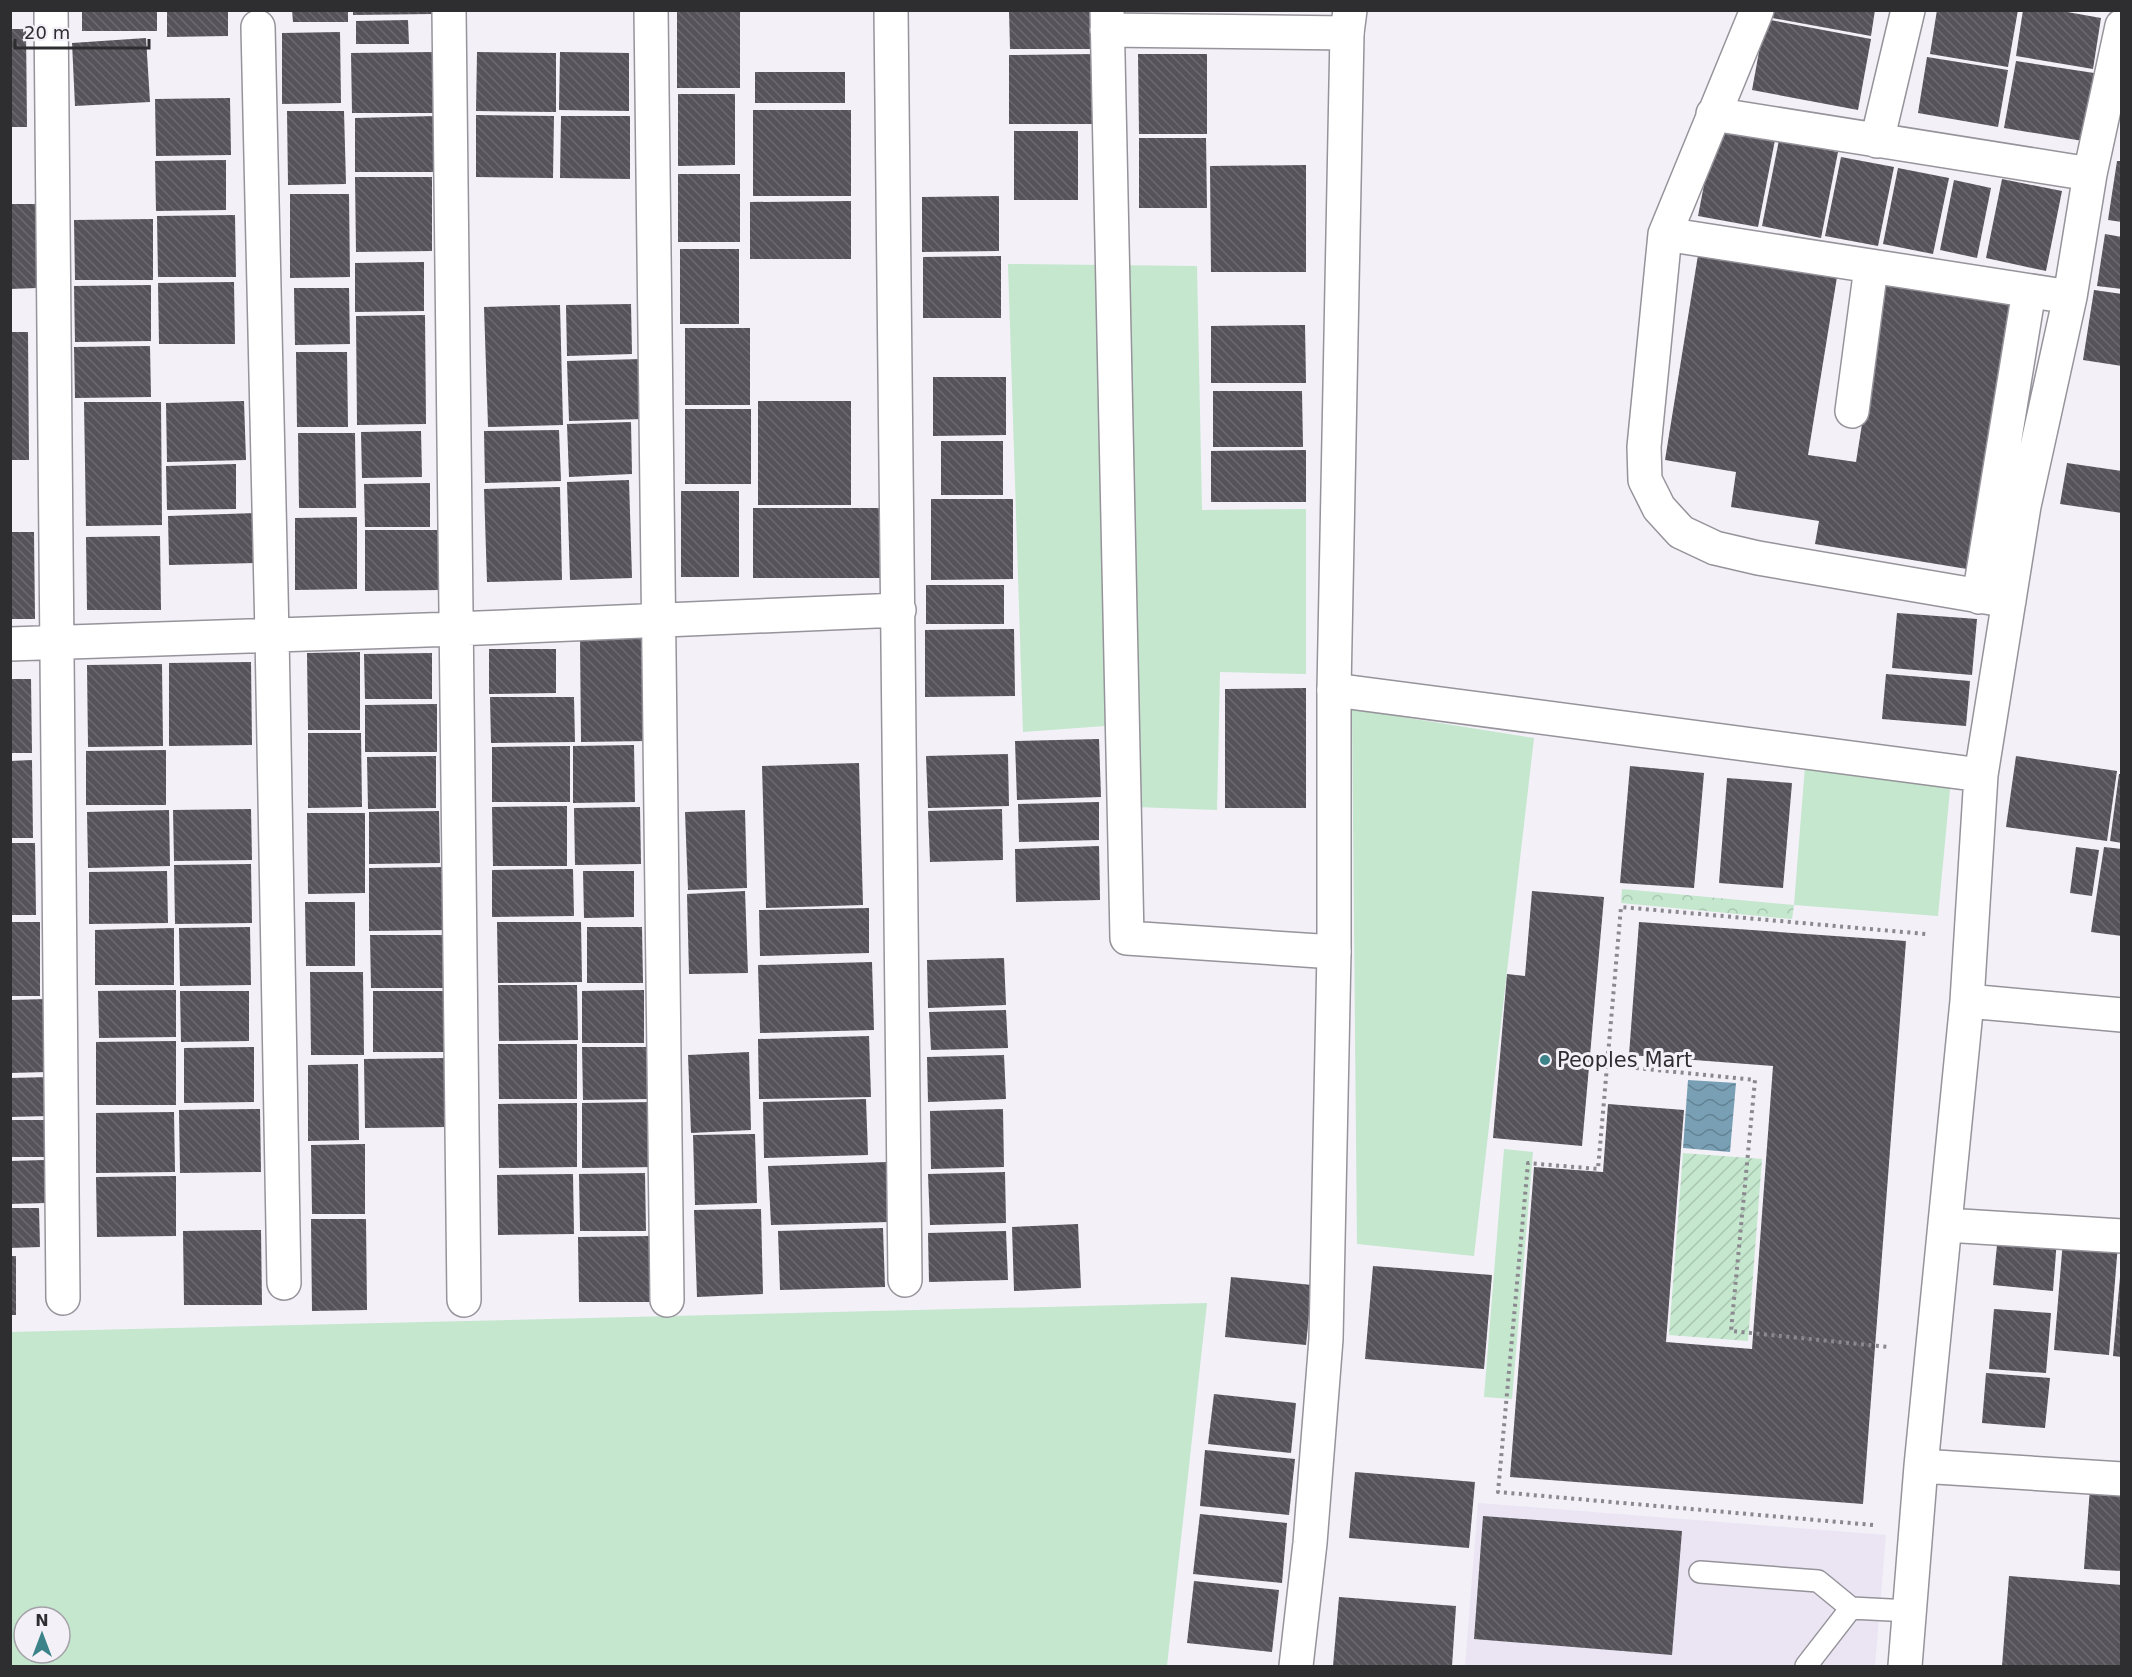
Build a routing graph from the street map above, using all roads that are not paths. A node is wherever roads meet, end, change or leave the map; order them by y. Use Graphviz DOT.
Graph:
graph roads {
  1 [pos="51,10"];
  2 [pos="449,10"];
  3 [pos="651,10"];
  4 [pos="891,10"];
  5 [pos="1757,10"];
  6 [pos="1908,10"];
  7 [pos="1107,20"];
  8 [pos="1348,22"];
  9 [pos="2121,26"];
  10 [pos="258,27"];
  11 [pos="1713,114"];
  12 [pos="1877,141"];
  13 [pos="2090,174"];
  14 [pos="1665,234"];
  15 [pos="1871,267"];
  16 [pos="2029,291"];
  17 [pos="2070,297"];
  18 [pos="1852,411"];
  19 [pos="1994,599"];
  20 [pos="899,610"];
  21 [pos="657,620"];
  22 [pos="455,629"];
  23 [pos="272,635"];
  24 [pos="57,641"];
  25 [pos="10,644"];
  26 [pos="1334,690"];
  27 [pos="1981,775"];
  28 [pos="1334,952"];
  29 [pos="1967,1001"];
  30 [pos="2121,1015"];
  31 [pos="1946,1225"];
  32 [pos="2121,1236"];
  33 [pos="905,1280"];
  34 [pos="284,1283"];
  35 [pos="63,1298"];
  36 [pos="464,1300"];
  37 [pos="667,1300"];
  38 [pos="1921,1466"];
  39 [pos="2121,1479"];
  40 [pos="1700,1572"];
  41 [pos="1851,1608"];
  42 [pos="1910,1611"];
  43 [pos="1296,1666"];
  44 [pos="1806,1666"];
  45 [pos="1905,1666"];
  1 -- 24 [label="street"];
  2 -- 22 [label="street"];
  3 -- 21 [label="street"];
  4 -- 20 [label="street"];
  5 -- 11 [label="street"];
  6 -- 12 [label="street"];
  7 -- 8 [label="street"];
  7 -- 28 [label="street"];
  8 -- 26 [label="street"];
  9 -- 13 [label="street"];
  10 -- 23 [label="street"];
  11 -- 12 [label="street"];
  11 -- 14 [label="street"];
  12 -- 13 [label="street"];
  13 -- 17 [label="street"];
  14 -- 15 [label="street"];
  14 -- 19 [label="street"];
  15 -- 16 [label="street"];
  15 -- 18 [label="street"];
  16 -- 17 [label="street"];
  16 -- 19 [label="street"];
  17 -- 19 [label="street"];
  19 -- 27 [label="street"];
  20 -- 21 [label="street"];
  20 -- 33 [label="street"];
  21 -- 22 [label="street"];
  21 -- 37 [label="street"];
  22 -- 23 [label="street"];
  22 -- 36 [label="street"];
  23 -- 24 [label="street"];
  23 -- 34 [label="street"];
  24 -- 25 [label="street"];
  24 -- 35 [label="street"];
  26 -- 27 [label="street"];
  26 -- 28 [label="street"];
  27 -- 29 [label="street"];
  28 -- 43 [label="street"];
  29 -- 30 [label="street"];
  29 -- 31 [label="street"];
  31 -- 32 [label="street"];
  31 -- 38 [label="street"];
  38 -- 39 [label="street"];
  38 -- 42 [label="street"];
  40 -- 41 [label="lane"];
  41 -- 42 [label="lane"];
  41 -- 44 [label="lane"];
  42 -- 45 [label="street"];
}
